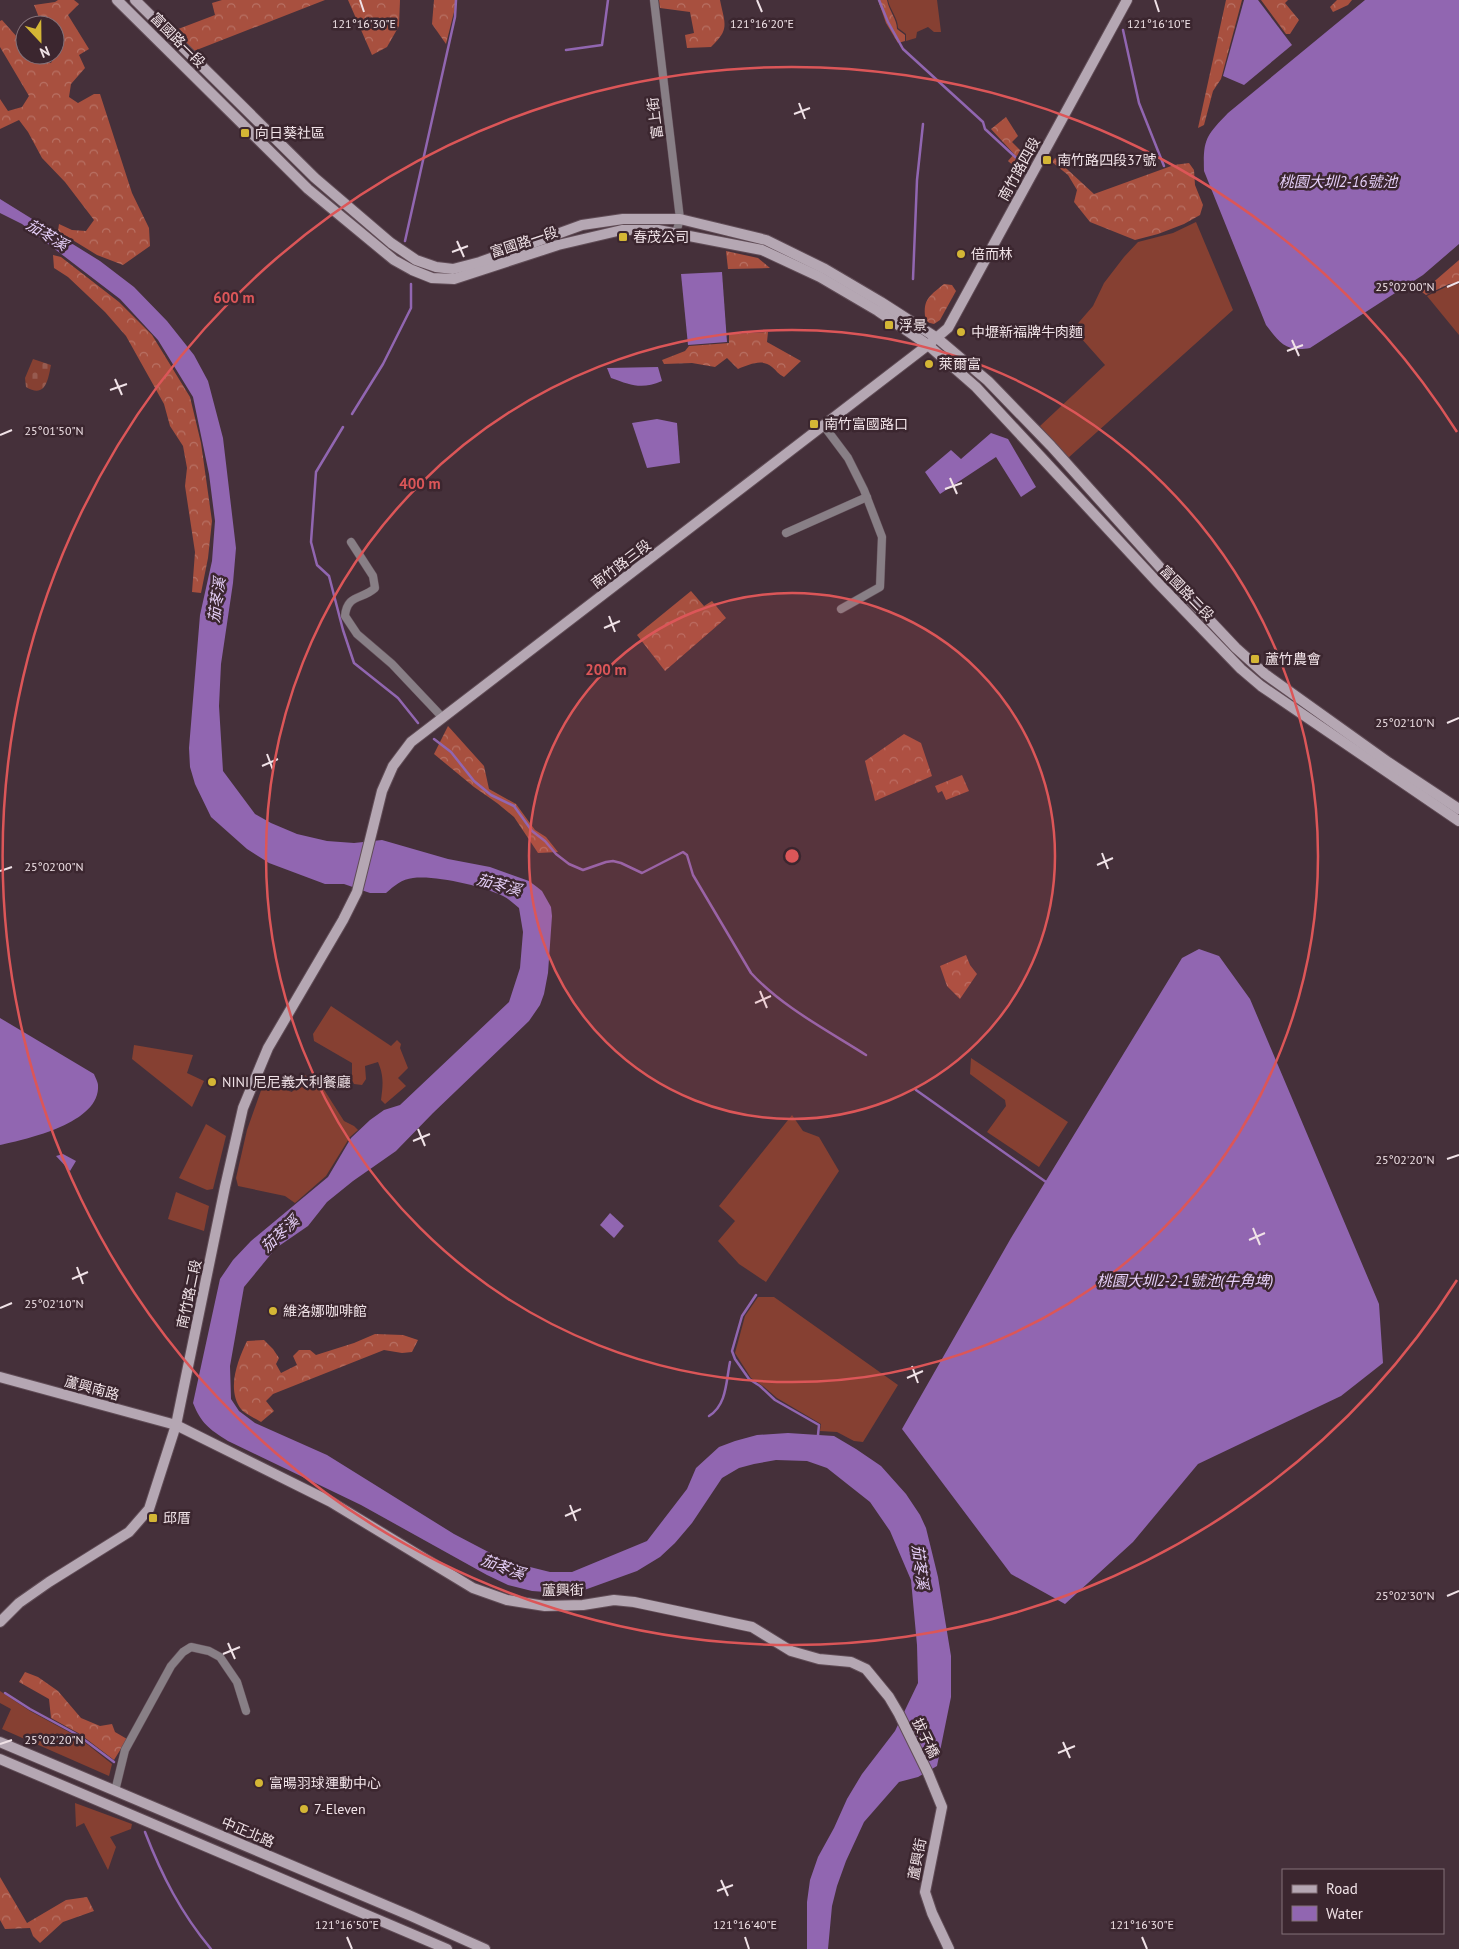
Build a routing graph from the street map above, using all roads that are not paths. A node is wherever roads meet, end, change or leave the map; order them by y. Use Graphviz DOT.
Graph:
graph roads {
  1 [pos="117,0"];
  2 [pos="135,0"];
  3 [pos="654,0"];
  4 [pos="1127,0"];
  5 [pos="680,219"];
  6 [pos="676,233"];
  7 [pos="937,338"];
  8 [pos="928,345"];
  9 [pos="824,426"];
  10 [pos="867,497"];
  11 [pos="786,533"];
  12 [pos="351,542"];
  13 [pos="841,609"];
  14 [pos="443,718"];
  15 [pos="1459,808"];
  16 [pos="1459,821"];
  17 [pos="343,920"];
  18 [pos="0,1377"];
  19 [pos="176,1425"];
  20 [pos="0,1622"];
  21 [pos="246,1711"];
  22 [pos="899,1714"];
  23 [pos="0,1742"];
  24 [pos="0,1759"];
  25 [pos="928,1773"];
  26 [pos="115,1791"];
  27 [pos="447,1949"];
  28 [pos="485,1949"];
  29 [pos="949,1949"];
  1 -- 6 [label="street, 富國路一段"];
  2 -- 5 [label="street, 富國路一段"];
  3 -- 5 [label="street, 富上街"];
  4 -- 7 [label="street, 南竹路四段"];
  5 -- 6 [label="street, 富上街"];
  5 -- 7 [label="street, 富國路一段"];
  6 -- 8 [label="street, 富國路一段"];
  7 -- 8 [label="street, 南竹路四段"];
  7 -- 15 [label="street, 富國路二段"];
  8 -- 9 [label="street, 南竹路三段"];
  8 -- 16 [label="street, 富國路二段"];
  9 -- 10 [label="street"];
  9 -- 14 [label="street, 南竹路三段"];
  10 -- 11 [label="street"];
  10 -- 13 [label="street"];
  12 -- 14 [label="street"];
  14 -- 17 [label="street, 南竹路三段"];
  17 -- 19 [label="street, 南竹路二段"];
  18 -- 19 [label="street, 蘆興南路"];
  19 -- 20 [label="street, 南竹路二段"];
  19 -- 22 [label="street, 蘆興街"];
  21 -- 26 [label="street"];
  22 -- 25 [label="street, 拔子橋"];
  23 -- 26 [label="street, 中正北路"];
  24 -- 27 [label="street"];
  25 -- 29 [label="street, 蘆興街"];
  26 -- 28 [label="street, 中正北路"];
}
